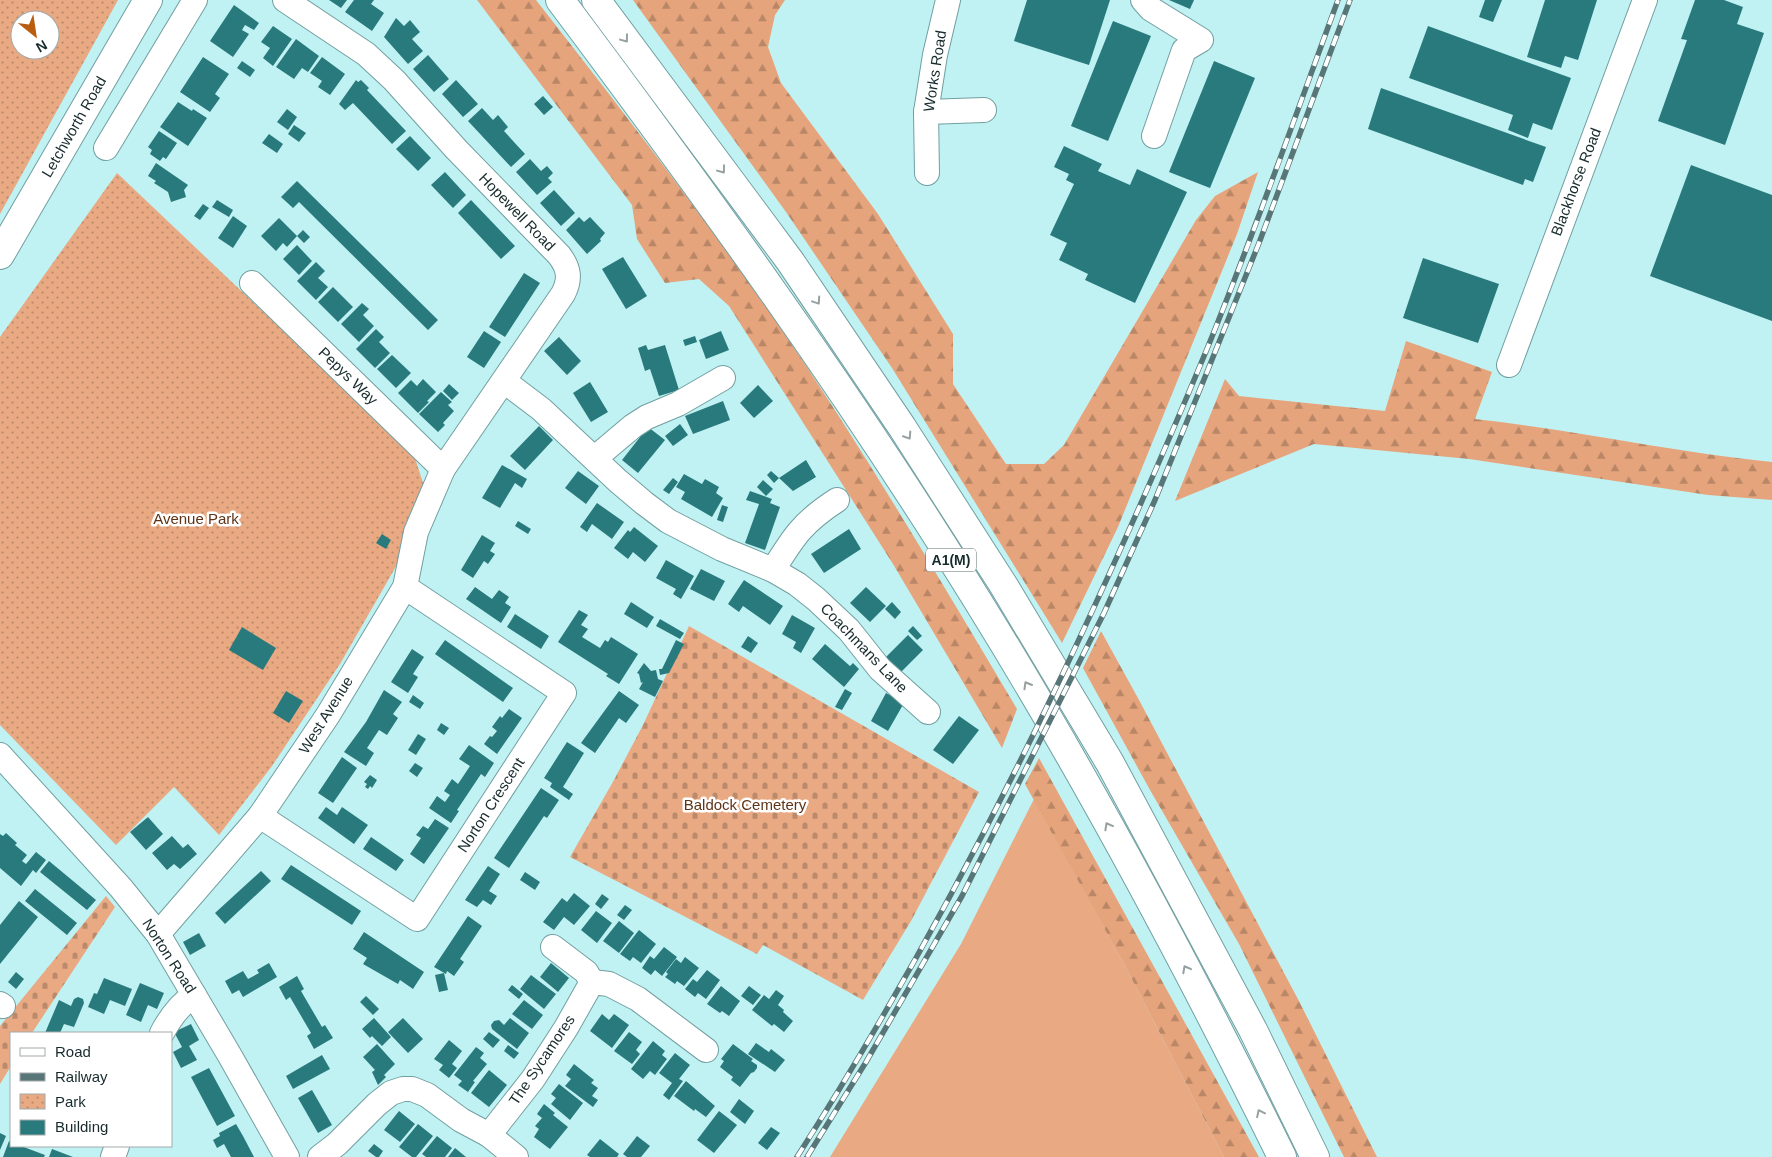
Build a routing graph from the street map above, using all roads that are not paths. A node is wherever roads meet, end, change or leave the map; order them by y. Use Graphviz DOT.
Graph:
graph roads {
  1 [pos="148,0"];
  2 [pos="195,0"];
  3 [pos="286,0"];
  4 [pos="560,0"];
  5 [pos="596,0"];
  6 [pos="948,0"];
  7 [pos="1143,0"];
  8 [pos="1645,0"];
  9 [pos="984,110"];
  10 [pos="926,112"];
  11 [pos="1154,136"];
  12 [pos="106,148"];
  13 [pos="927,173"];
  14 [pos="0,255"];
  15 [pos="252,283"];
  16 [pos="1509,365"];
  17 [pos="723,378"];
  18 [pos="504,380"];
  19 [pos="595,458"];
  20 [pos="444,469"];
  21 [pos="837,500"];
  22 [pos="773,570"];
  23 [pos="405,587"];
  24 [pos="928,712"];
  25 [pos="0,754"];
  26 [pos="260,816"];
  27 [pos="158,934"];
  28 [pos="553,947"];
  29 [pos="592,982"];
  30 [pos="194,995"];
  31 [pos="163,1032"];
  32 [pos="706,1050"];
  33 [pos="488,1135"];
  34 [pos="287,1157"];
  35 [pos="320,1157"];
  36 [pos="516,1157"];
  37 [pos="1282,1157"];
  38 [pos="1315,1157"];
  1 -- 14 [label="main road, Letchworth Road"];
  2 -- 12 [label="street"];
  3 -- 18 [label="street, Hopewell Road"];
  37 -- 4 [label="main road, A1(M), one-way"];
  5 -- 38 [label="main road, A1(M), one-way"];
  6 -- 10 [label="street, Works Road"];
  7 -- 11 [label="street"];
  8 -- 16 [label="street, Blackhorse Road"];
  9 -- 10 [label="street"];
  10 -- 13 [label="street, Works Road"];
  15 -- 20 [label="street, Pepys Way"];
  17 -- 19 [label="street"];
  18 -- 19 [label="street, Coachmans Lane"];
  18 -- 20 [label="street, Hopewell Road"];
  19 -- 22 [label="street, Coachmans Lane"];
  20 -- 23 [label="street, West Avenue"];
  21 -- 22 [label="street"];
  22 -- 24 [label="street, Coachmans Lane"];
  23 -- 26 [label="street, West Avenue"];
  23 -- 26 [label="street, Norton Crescent"];
  25 -- 27 [label="street, Norton Road"];
  26 -- 27 [label="street, West Avenue"];
  27 -- 30 [label="street, Norton Road"];
  28 -- 29 [label="street"];
  29 -- 32 [label="street"];
  29 -- 33 [label="street, The Sycamores"];
  30 -- 31 [label="street"];
  30 -- 34 [label="street, Norton Road"];
  33 -- 35 [label="street"];
  33 -- 36 [label="street"];
}
